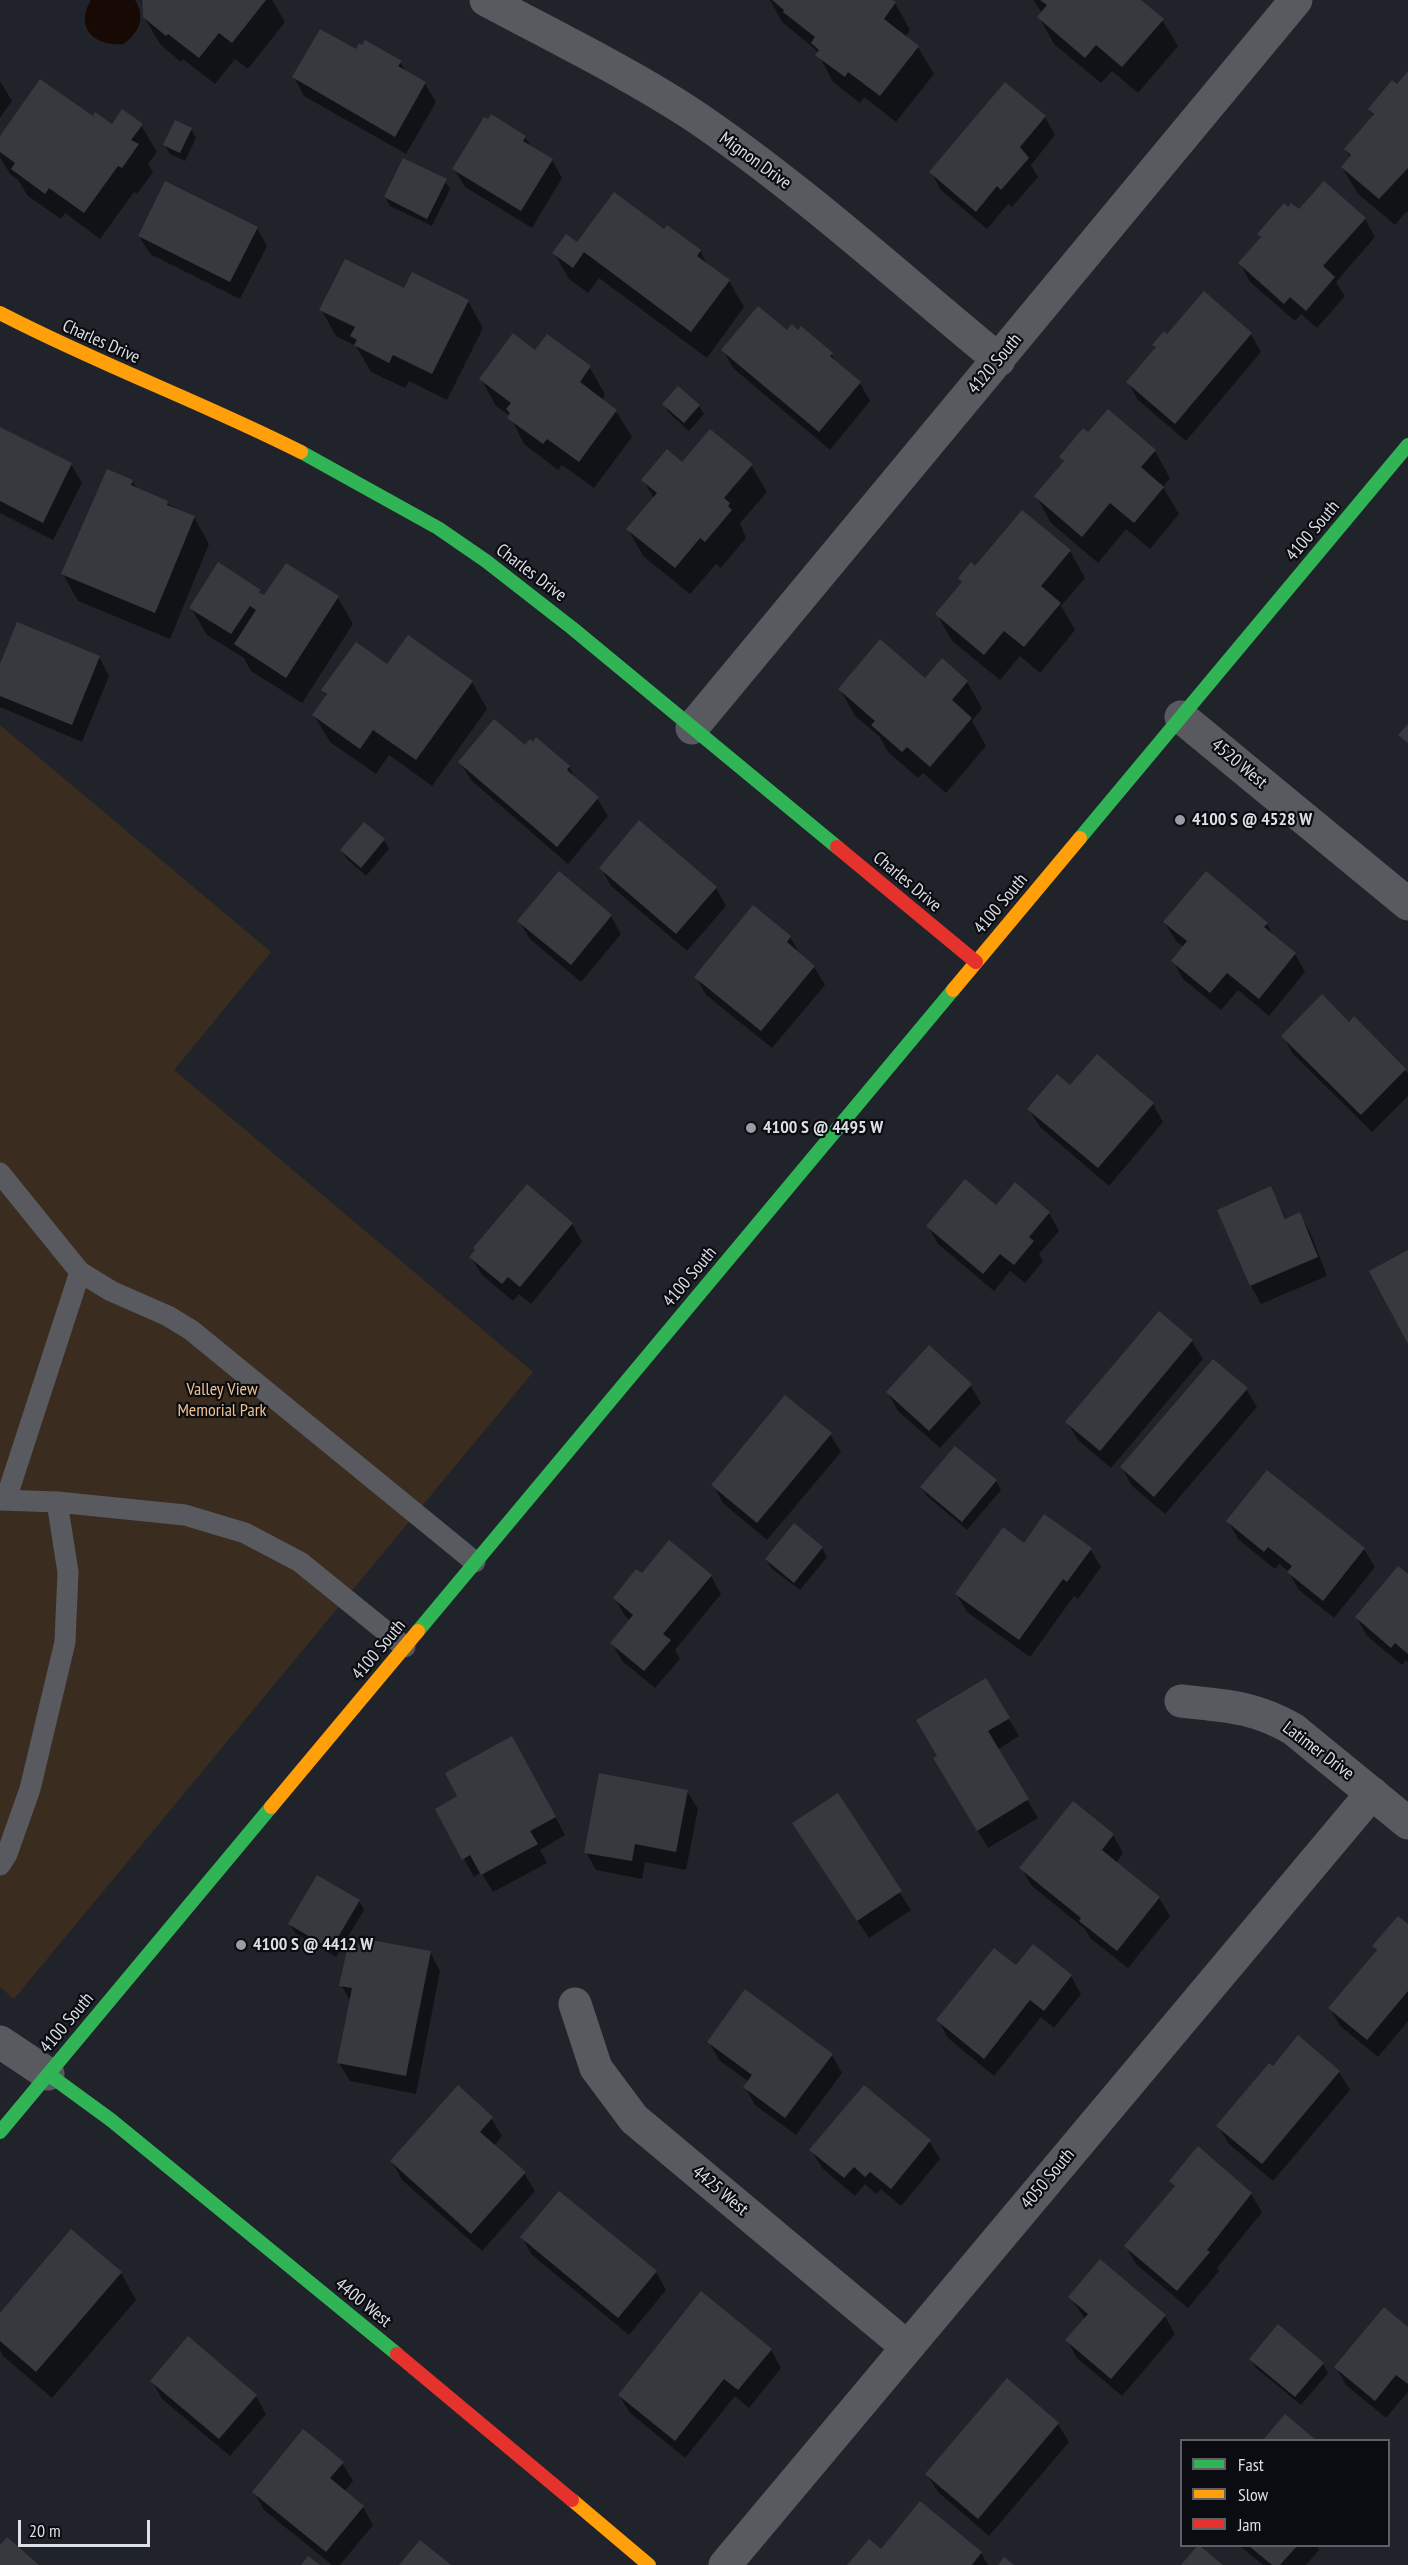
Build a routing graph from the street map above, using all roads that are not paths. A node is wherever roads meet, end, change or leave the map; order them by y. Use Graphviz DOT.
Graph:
graph roads {
  1 [pos="486,0"];
  2 [pos="1296,0"];
  3 [pos="0,313"];
  4 [pos="999,360"];
  5 [pos="1408,445"];
  6 [pos="1181,717"];
  7 [pos="692,728"];
  8 [pos="1408,904"];
  9 [pos="976,963"];
  10 [pos="0,1173"];
  11 [pos="80,1272"];
  12 [pos="3,1499"];
  13 [pos="57,1502"];
  14 [pos="475,1562"];
  15 [pos="405,1647"];
  16 [pos="1181,1701"];
  17 [pos="1372,1792"];
  18 [pos="1408,1822"];
  19 [pos="0,1865"];
  20 [pos="575,2004"];
  21 [pos="0,2042"];
  22 [pos="48,2074"];
  23 [pos="0,2132"];
  24 [pos="907,2347"];
  25 [pos="649,2565"];
  26 [pos="725,2565"];
  1 -- 4 [label="street, Mignon Drive"];
  2 -- 4 [label="street, 4120 South"];
  3 -- 7 [label="main road, Charles Drive"];
  4 -- 7 [label="street, 4120 South"];
  5 -- 6 [label="main road, 4100 South"];
  6 -- 8 [label="street, 4520 West"];
  6 -- 9 [label="main road, 4100 South"];
  7 -- 9 [label="main road, Charles Drive"];
  9 -- 14 [label="main road, 4100 South"];
  10 -- 11 [label="lane"];
  11 -- 12 [label="lane"];
  11 -- 14 [label="lane"];
  12 -- 13 [label="lane"];
  13 -- 15 [label="lane"];
  13 -- 19 [label="lane"];
  14 -- 15 [label="main road, 4100 South"];
  15 -- 22 [label="main road, 4100 South"];
  16 -- 17 [label="street, Latimer Drive"];
  17 -- 18 [label="street, Latimer Drive"];
  17 -- 24 [label="street, 4050 South"];
  20 -- 24 [label="street, 4425 West"];
  21 -- 22 [label="street"];
  22 -- 23 [label="main road, 4100 South"];
  22 -- 25 [label="main road, 4400 West"];
  24 -- 26 [label="street, 4050 South"];
}
